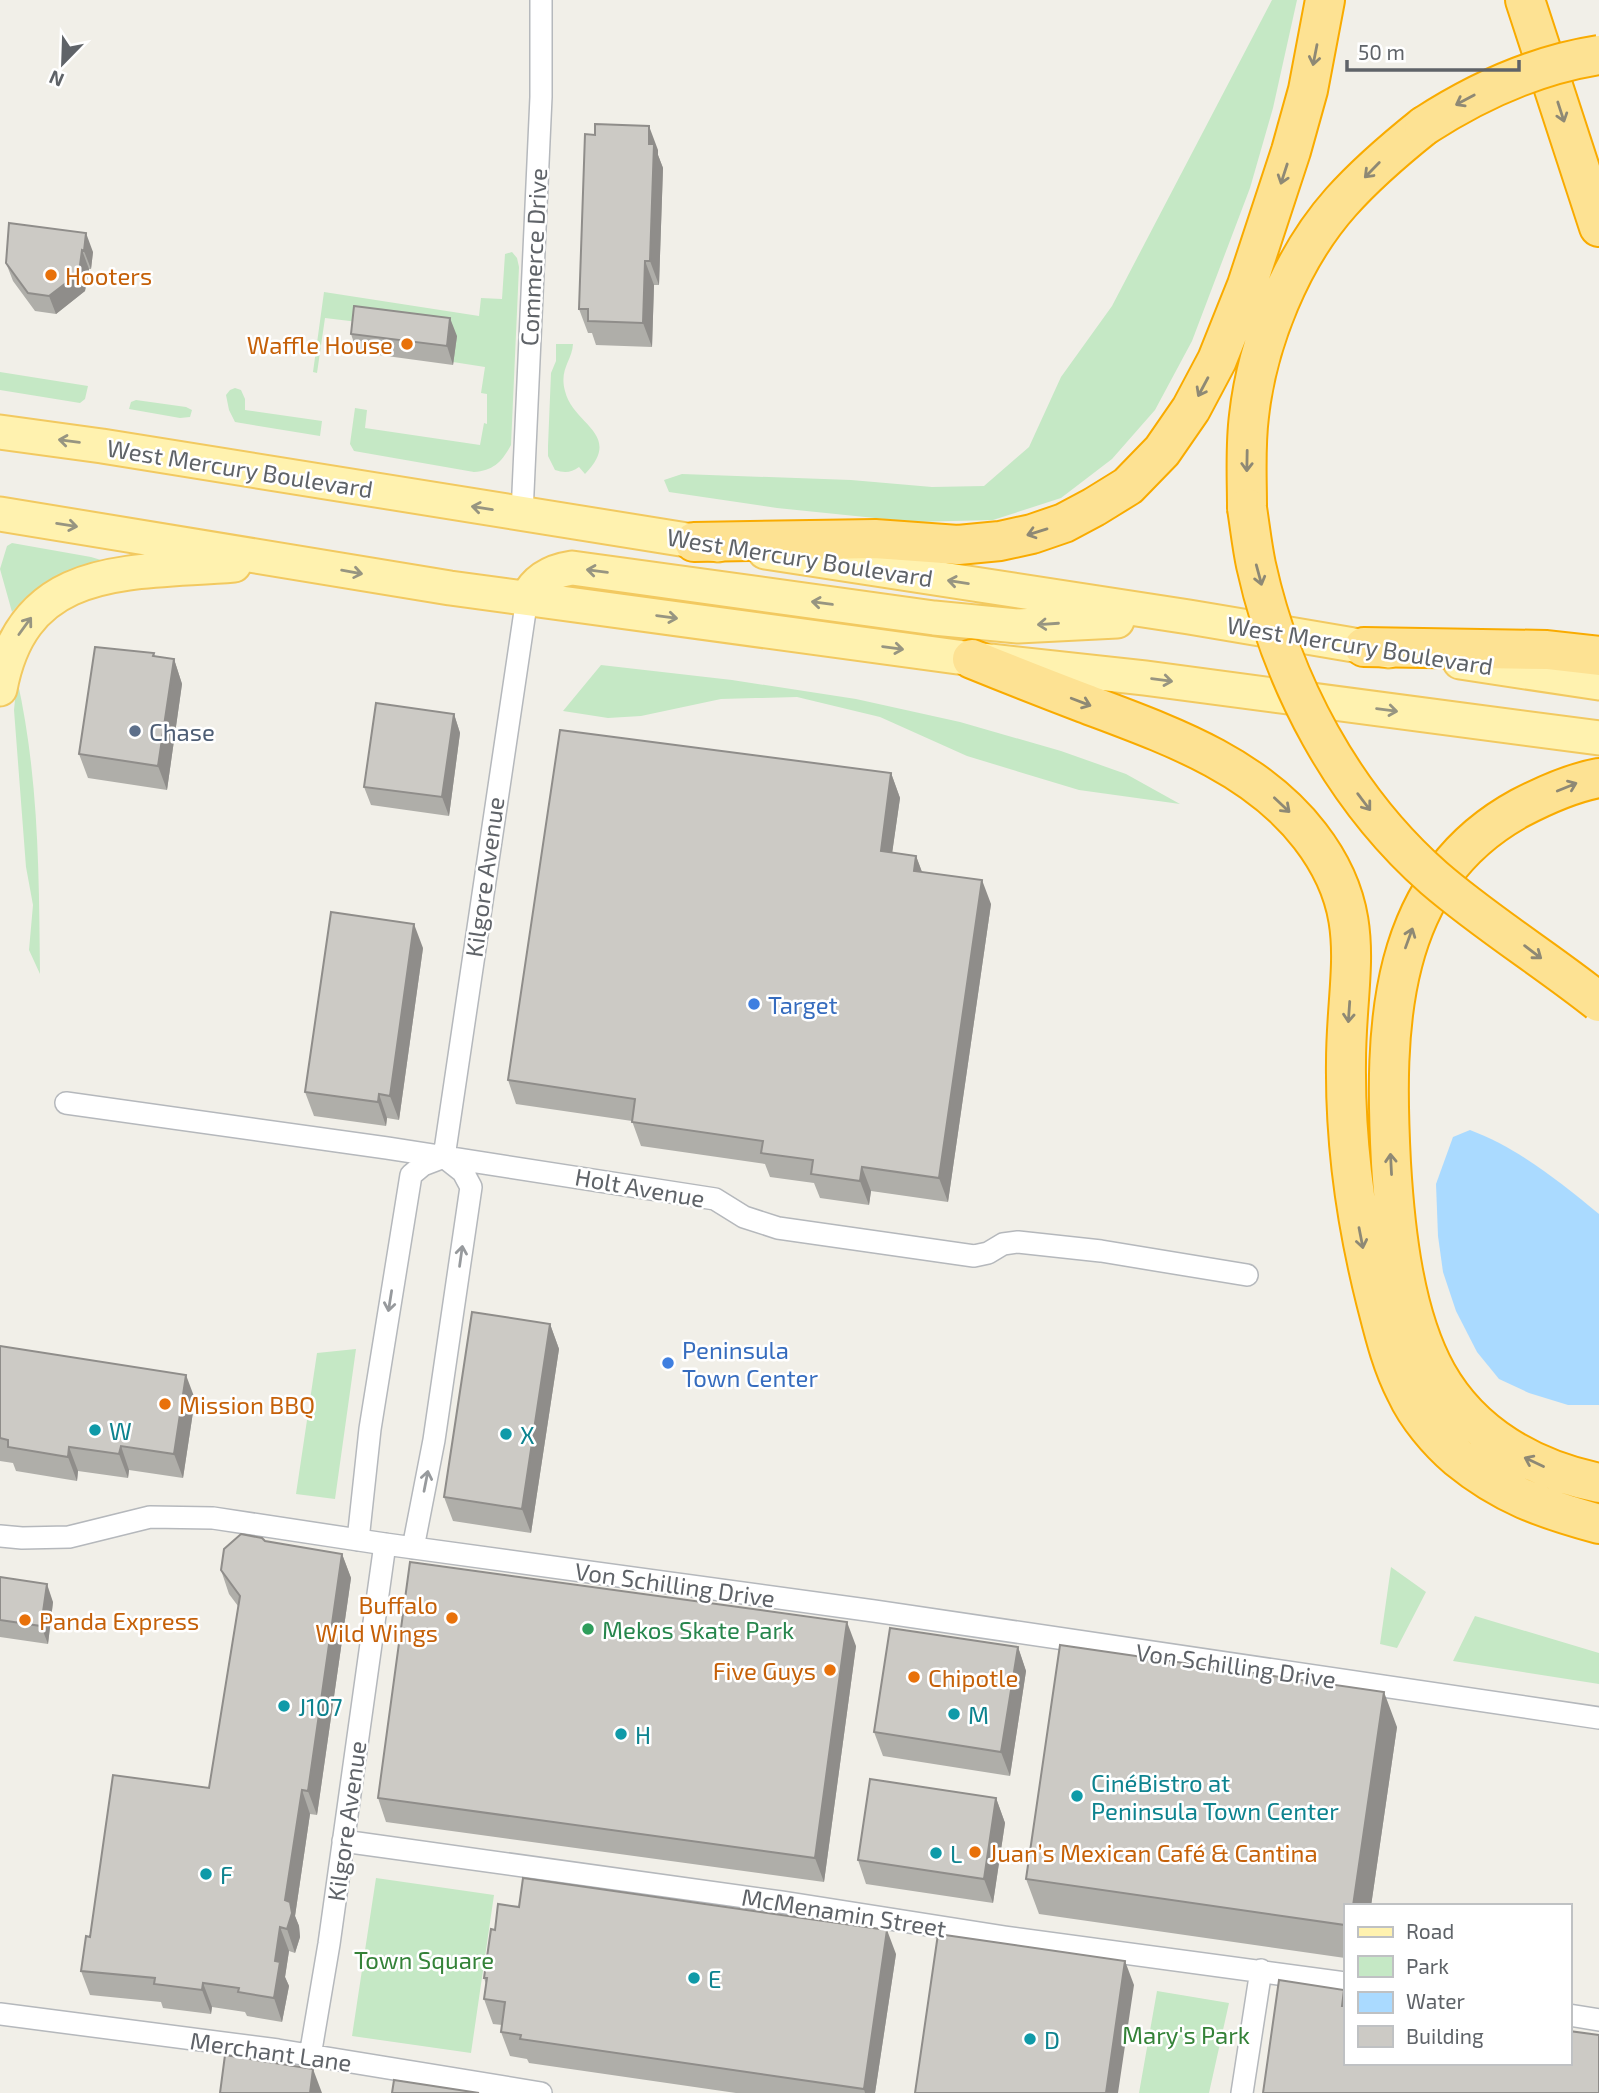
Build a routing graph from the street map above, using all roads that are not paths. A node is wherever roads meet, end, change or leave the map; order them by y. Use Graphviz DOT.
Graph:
graph roads {
  1 [pos="541,0"];
  2 [pos="1325,0"];
  3 [pos="1525,0"];
  4 [pos="1599,55"];
  5 [pos="1599,227"];
  6 [pos="0,432"];
  7 [pos="0,514"];
  8 [pos="522,514"];
  9 [pos="694,542"];
  10 [pos="285,560"];
  11 [pos="527,598"];
  12 [pos="1189,617"];
  13 [pos="1364,647"];
  14 [pos="1599,656"];
  15 [pos="972,659"];
  16 [pos="1599,683"];
  17 [pos="0,689"];
  18 [pos="1599,738"];
  19 [pos="1599,778"];
  20 [pos="1599,1002"];
  21 [pos="66,1102"];
  22 [pos="444,1157"];
  23 [pos="1247,1275"];
  24 [pos="1599,1483"];
  25 [pos="1599,1524"];
  26 [pos="0,1536"];
  27 [pos="358,1540"];
  28 [pos="385,1544"];
  29 [pos="413,1548"];
  30 [pos="1599,1718"];
  31 [pos="343,1841"];
  32 [pos="1261,1970"];
  33 [pos="1344,1983"];
  34 [pos="0,2014"];
  35 [pos="1571,2015"];
  36 [pos="1599,2020"];
  37 [pos="310,2056"];
  38 [pos="541,2093"];
  39 [pos="1242,2093"];
  1 -- 8 [label="street, Commerce Drive"];
  2 -- 9 [label="highway, one-way"];
  3 -- 5 [label="highway, one-way"];
  4 -- 20 [label="highway, one-way, bridge"];
  8 -- 6 [label="main road, West Mercury Boulevard, one-way"];
  7 -- 10 [label="main road, one-way"];
  8 -- 9 [label="main road, West Mercury Boulevard"];
  12 -- 9 [label="main road, West Mercury Boulevard, one-way"];
  10 -- 11 [label="main road, one-way"];
  17 -- 10 [label="main road, one-way"];
  12 -- 11 [label="main road, one-way"];
  11 -- 15 [label="main road, one-way"];
  11 -- 22 [label="street, Kilgore Avenue"];
  12 -- 13 [label="main road, West Mercury Boulevard"];
  13 -- 14 [label="highway"];
  13 -- 16 [label="main road, West Mercury Boulevard"];
  15 -- 18 [label="main road, one-way"];
  15 -- 25 [label="highway, one-way"];
  24 -- 19 [label="highway, one-way"];
  21 -- 22 [label="street, Holt Avenue"];
  22 -- 23 [label="street, Holt Avenue"];
  22 -- 27 [label="street, one-way"];
  29 -- 22 [label="street, one-way"];
  26 -- 27 [label="street, Von Schilling Drive"];
  27 -- 28 [label="street, Von Schilling Drive"];
  28 -- 29 [label="street, Von Schilling Drive"];
  28 -- 31 [label="street, Kilgore Avenue"];
  29 -- 30 [label="street, Von Schilling Drive"];
  31 -- 32 [label="street, McMenamin Street"];
  31 -- 37 [label="street, Kilgore Avenue"];
  32 -- 33 [label="street, McMenamin Street"];
  32 -- 39 [label="street"];
  34 -- 37 [label="street, Merchant Lane"];
  35 -- 36 [label="street"];
  37 -- 38 [label="street, Merchant Lane"];
}
